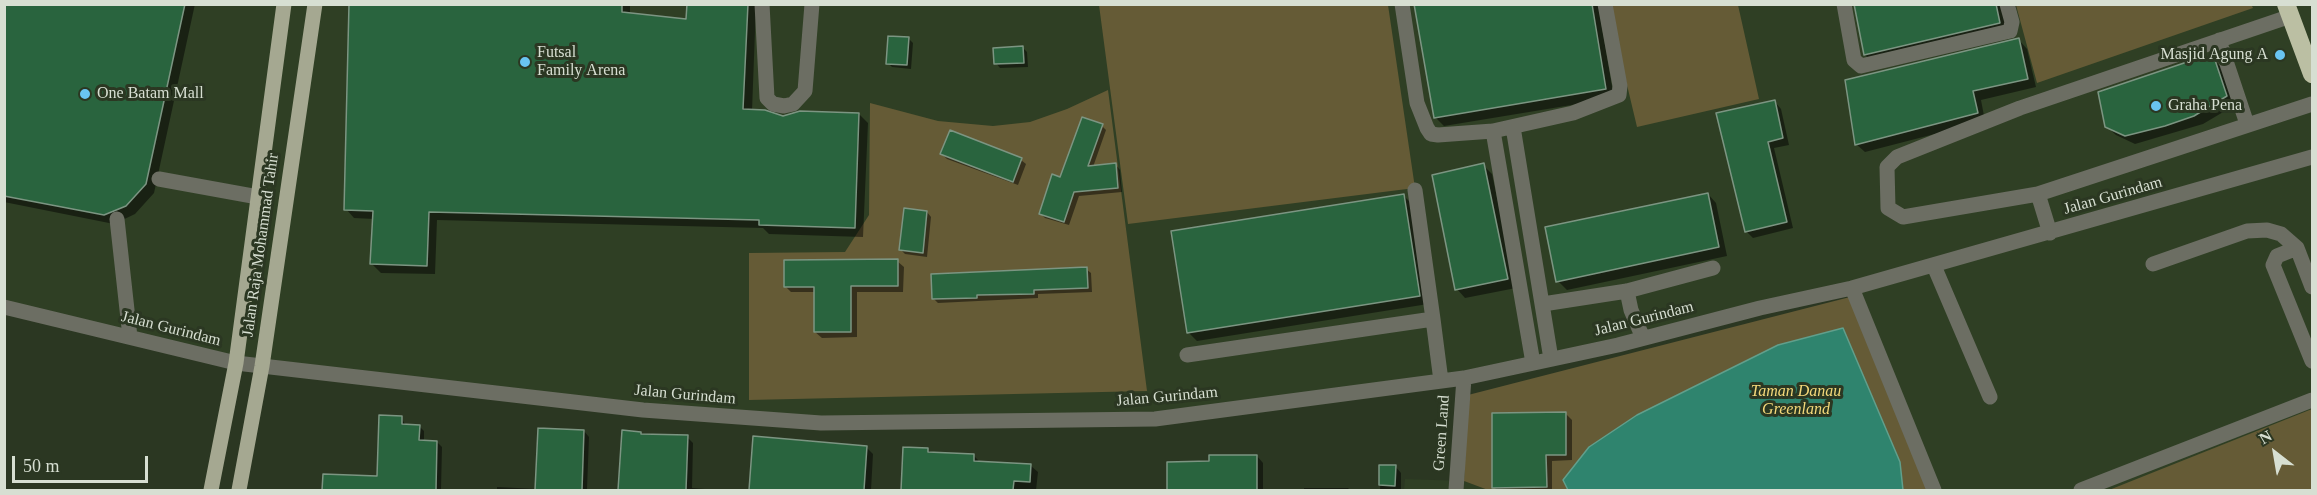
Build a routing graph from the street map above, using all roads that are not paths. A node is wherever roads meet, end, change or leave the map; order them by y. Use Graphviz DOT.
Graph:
graph roads {
  1 [pos="284,4"];
  2 [pos="315,4"];
  3 [pos="762,4"];
  4 [pos="812,4"];
  5 [pos="1402,4"];
  6 [pos="1605,4"];
  7 [pos="1844,4"];
  8 [pos="2007,4"];
  9 [pos="2289,10"];
  10 [pos="2219,40"];
  11 [pos="2313,74"];
  12 [pos="2313,104"];
  13 [pos="2247,124"];
  14 [pos="1513,127"];
  15 [pos="1493,131"];
  16 [pos="2313,157"];
  17 [pos="159,179"];
  18 [pos="1415,190"];
  19 [pos="2038,194"];
  20 [pos="258,196"];
  21 [pos="117,219"];
  22 [pos="2050,233"];
  23 [pos="2297,248"];
  24 [pos="2153,264"];
  25 [pos="1934,266"];
  26 [pos="1713,268"];
  27 [pos="2313,287"];
  28 [pos="1852,288"];
  29 [pos="1627,291"];
  30 [pos="1544,304"];
  31 [pos="4,307"];
  32 [pos="1432,319"];
  33 [pos="130,337"];
  34 [pos="1643,338"];
  35 [pos="1187,355"];
  36 [pos="1551,359"];
  37 [pos="2313,361"];
  38 [pos="236,363"];
  39 [pos="1533,363"];
  40 [pos="262,366"];
  41 [pos="1464,378"];
  42 [pos="1441,381"];
  43 [pos="1990,397"];
  44 [pos="2313,400"];
  45 [pos="211,490"];
  46 [pos="239,490"];
  47 [pos="1456,490"];
  48 [pos="1934,490"];
  49 [pos="2081,490"];
  1 -- 20 [label="main road, Jalan Raja Mohammad Tahir"];
  2 -- 40 [label="main road, Jalan Raja Mohammad Tahir"];
  3 -- 4 [label="street"];
  5 -- 15 [label="street"];
  6 -- 14 [label="street"];
  7 -- 8 [label="street"];
  9 -- 10 [label="street"];
  9 -- 11 [label="highway"];
  10 -- 13 [label="street"];
  10 -- 19 [label="street"];
  12 -- 13 [label="street"];
  13 -- 19 [label="street"];
  14 -- 15 [label="street"];
  14 -- 30 [label="street"];
  15 -- 39 [label="street"];
  16 -- 22 [label="street, Jalan Gurindam"];
  17 -- 20 [label="street"];
  18 -- 32 [label="street"];
  19 -- 22 [label="street"];
  20 -- 38 [label="main road, Jalan Raja Mohammad Tahir"];
  21 -- 33 [label="street"];
  22 -- 25 [label="street, Jalan Gurindam"];
  23 -- 24 [label="street"];
  23 -- 27 [label="street"];
  23 -- 37 [label="street"];
  25 -- 28 [label="street, Jalan Gurindam"];
  25 -- 43 [label="street"];
  26 -- 29 [label="street"];
  28 -- 34 [label="street, Jalan Gurindam"];
  28 -- 48 [label="street"];
  29 -- 30 [label="street"];
  29 -- 34 [label="street"];
  30 -- 36 [label="street"];
  31 -- 33 [label="street, Jalan Gurindam"];
  32 -- 35 [label="street"];
  32 -- 42 [label="street"];
  33 -- 38 [label="street, Jalan Gurindam"];
  34 -- 36 [label="street, Jalan Gurindam"];
  36 -- 39 [label="street, Jalan Gurindam"];
  38 -- 40 [label="street, Jalan Gurindam"];
  38 -- 45 [label="main road, Jalan Raja Mohammad Tahir"];
  39 -- 41 [label="street, Jalan Gurindam"];
  40 -- 42 [label="street, Jalan Gurindam"];
  40 -- 46 [label="main road, Jalan Raja Mohammad Tahir"];
  41 -- 42 [label="street, Jalan Gurindam"];
  41 -- 47 [label="street, Green Land"];
  44 -- 49 [label="street"];
}
